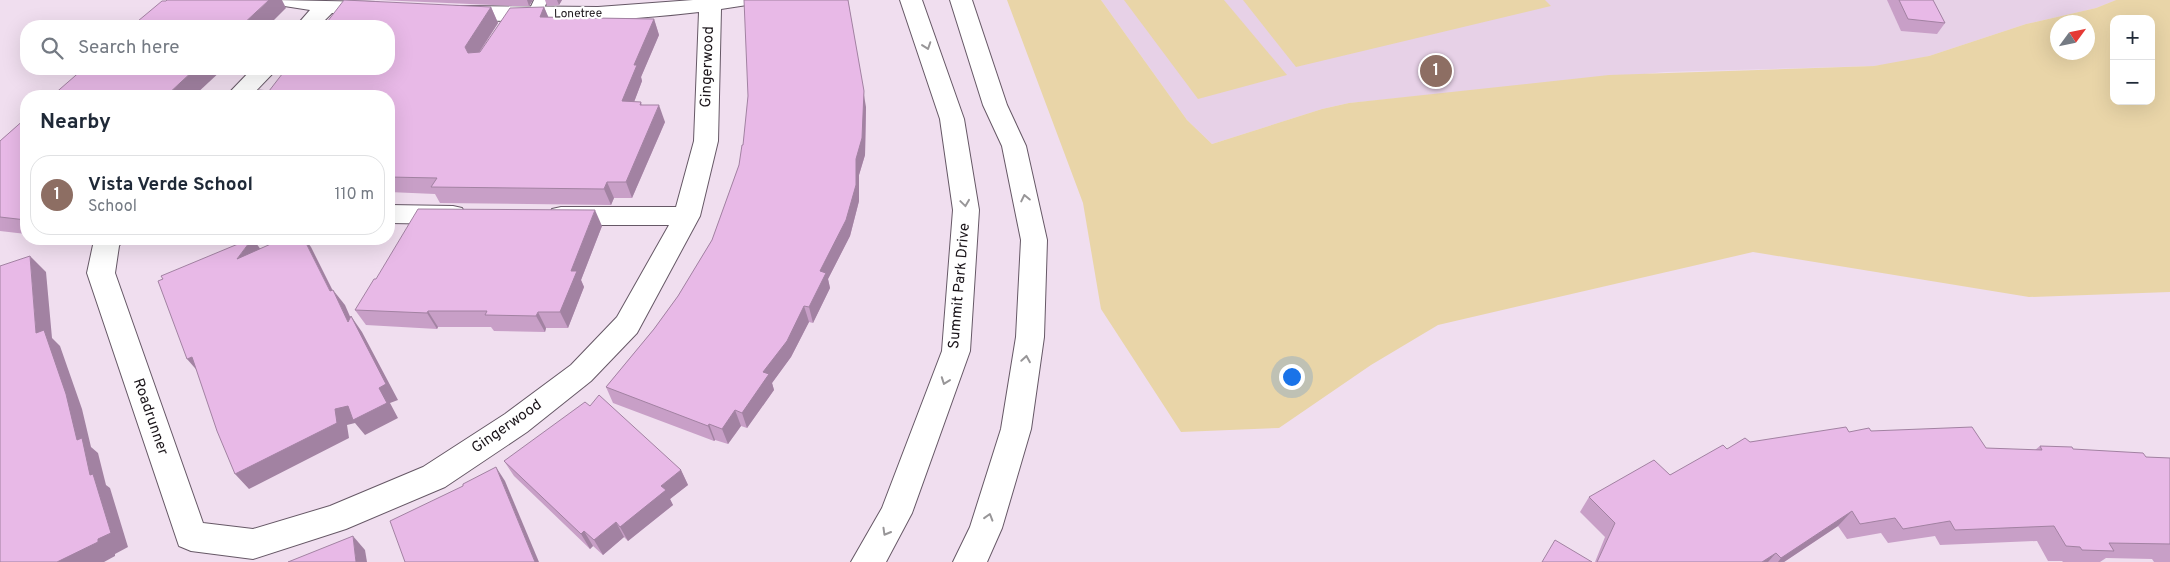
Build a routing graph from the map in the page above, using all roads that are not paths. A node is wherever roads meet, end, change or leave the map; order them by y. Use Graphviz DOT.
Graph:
graph roads {
  1 [pos="286,0"];
  2 [pos="739,0"];
  3 [pos="911,0"];
  4 [pos="962,0"];
  5 [pos="710,5"];
  6 [pos="327,6"];
  7 [pos="395,10"];
  8 [pos="434,11"];
  9 [pos="522,15"];
  10 [pos="313,20"];
  11 [pos="259,75"];
  12 [pos="244,90"];
  13 [pos="395,214"];
  14 [pos="478,215"];
  15 [pos="538,215"];
  16 [pos="687,216"];
  17 [pos="106,245"];
  18 [pos="253,544"];
  19 [pos="868,562"];
  20 [pos="970,562"];
  1 -- 6 [label="street"];
  2 -- 5 [label="street, Lonetree"];
  3 -- 19 [label="street, Summit Park Drive, one-way"];
  20 -- 4 [label="street, one-way"];
  5 -- 9 [label="street, Lonetree"];
  5 -- 16 [label="street, Gingerwood"];
  6 -- 7 [label="street"];
  6 -- 10 [label="street"];
  8 -- 9 [label="street, Lonetree"];
  11 -- 12 [label="street"];
  13 -- 14 [label="street"];
  15 -- 16 [label="street"];
  16 -- 18 [label="street, Gingerwood"];
  17 -- 18 [label="street, Roadrunner"];
}
